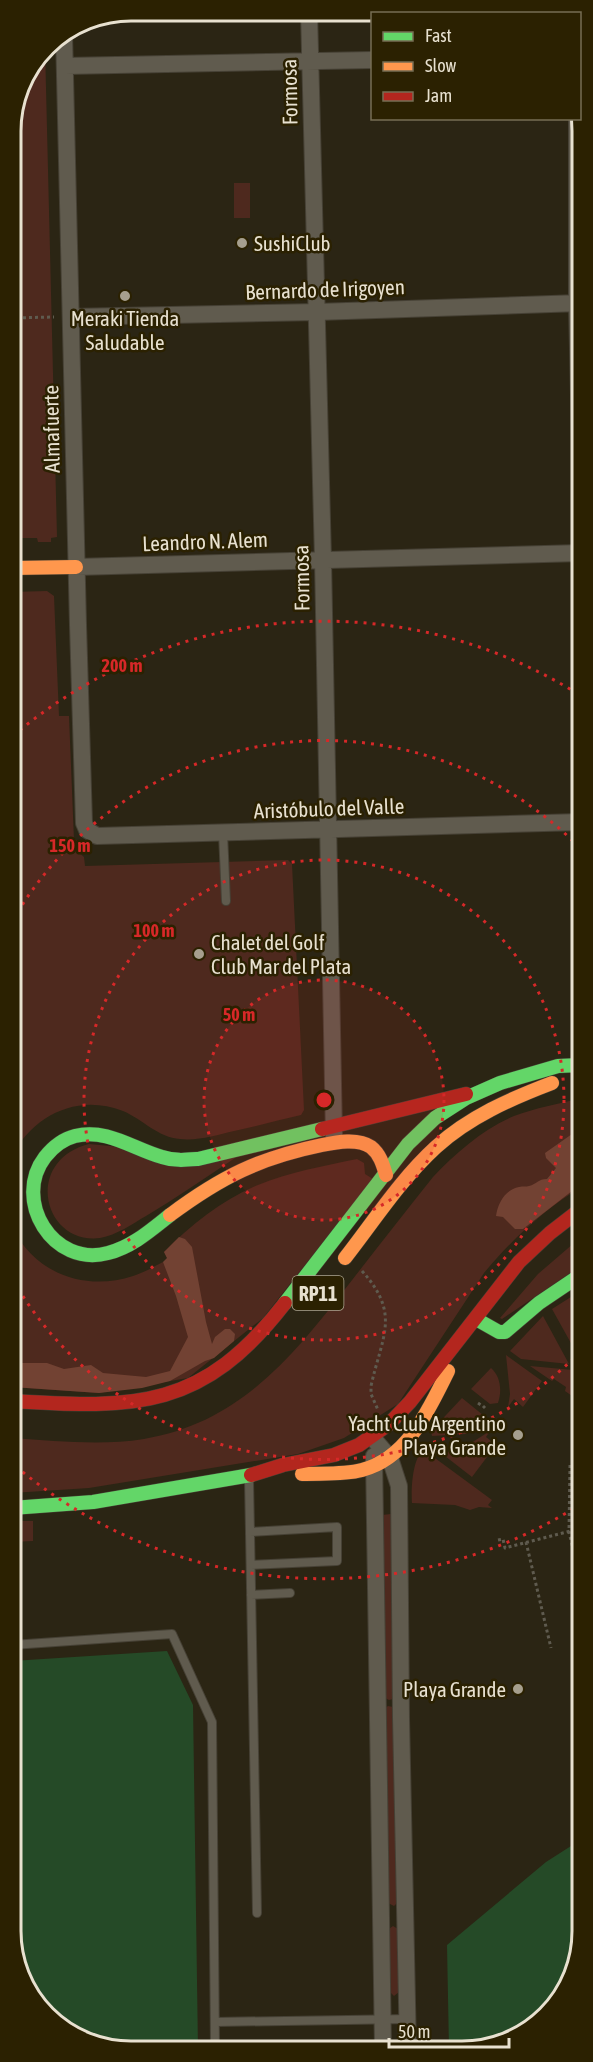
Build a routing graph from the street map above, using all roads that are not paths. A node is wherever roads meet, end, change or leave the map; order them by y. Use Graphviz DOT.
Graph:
graph roads {
  1 [pos="309,21"];
  2 [pos="64,44"];
  3 [pos="371,60"];
  4 [pos="310,62"];
  5 [pos="65,66"];
  6 [pos="572,303"];
  7 [pos="317,312"];
  8 [pos="71,317"];
  9 [pos="572,553"];
  10 [pos="323,560"];
  11 [pos="76,567"];
  12 [pos="21,568"];
  13 [pos="572,822"];
  14 [pos="84,824"];
  15 [pos="327,830"];
  16 [pos="223,834"];
  17 [pos="225,901"];
  18 [pos="572,1064"];
  19 [pos="572,1075"];
  20 [pos="477,1091"];
  21 [pos="333,1126"];
  22 [pos="334,1143"];
  23 [pos="386,1175"];
  24 [pos="572,1216"];
  25 [pos="336,1270"];
  26 [pos="572,1281"];
  27 [pos="476,1319"];
  28 [pos="21,1402"];
  29 [pos="372,1437"];
  30 [pos="383,1462"];
  31 [pos="249,1475"];
  32 [pos="21,1507"];
  33 [pos="250,1532"];
  34 [pos="250,1565"];
  35 [pos="290,1593"];
  36 [pos="251,1595"];
  37 [pos="21,1644"];
  38 [pos="257,1913"];
  39 [pos="383,2019"];
  40 [pos="409,2019"];
  41 [pos="215,2022"];
  42 [pos="215,2041"];
  43 [pos="383,2041"];
  44 [pos="408,2041"];
  1 -- 4 [label="street, Formosa"];
  2 -- 5 [label="street, Almafuerte"];
  3 -- 4 [label="street"];
  4 -- 5 [label="street"];
  4 -- 7 [label="street, Formosa"];
  5 -- 8 [label="street, Almafuerte"];
  6 -- 7 [label="street, Bernardo de Irigoyen"];
  7 -- 8 [label="street, Bernardo de Irigoyen"];
  7 -- 10 [label="street, Formosa"];
  8 -- 11 [label="street, Almafuerte"];
  9 -- 10 [label="street, Leandro N. Alem"];
  10 -- 11 [label="street, Leandro N. Alem"];
  10 -- 15 [label="street, Formosa"];
  11 -- 12 [label="main road, Leandro N. Alem"];
  11 -- 14 [label="street, Almafuerte"];
  13 -- 15 [label="street, Aristóbulo del Valle"];
  14 -- 16 [label="street, Aristóbulo del Valle"];
  15 -- 16 [label="street, Aristóbulo del Valle"];
  15 -- 21 [label="street, Formosa"];
  16 -- 17 [label="lane"];
  18 -- 20 [label="main road, RP11"];
  19 -- 25 [label="main road, RP11"];
  20 -- 21 [label="main road"];
  20 -- 23 [label="main road, RP11"];
  21 -- 22 [label="street, Formosa"];
  21 -- 22 [label="main road"];
  22 -- 23 [label="main road"];
  23 -- 28 [label="main road, RP11"];
  24 -- 27 [label="main road"];
  26 -- 27 [label="main road"];
  27 -- 29 [label="main road"];
  27 -- 30 [label="main road"];
  29 -- 30 [label="street"];
  29 -- 31 [label="main road"];
  30 -- 31 [label="main road"];
  30 -- 39 [label="street"];
  30 -- 40 [label="street"];
  31 -- 32 [label="main road"];
  31 -- 33 [label="lane"];
  33 -- 34 [label="lane"];
  33 -- 34 [label="lane"];
  34 -- 36 [label="lane"];
  35 -- 36 [label="lane"];
  36 -- 38 [label="lane"];
  37 -- 41 [label="lane"];
  39 -- 40 [label="lane"];
  39 -- 41 [label="lane"];
  39 -- 43 [label="street"];
  40 -- 44 [label="street"];
  41 -- 42 [label="lane"];
}
